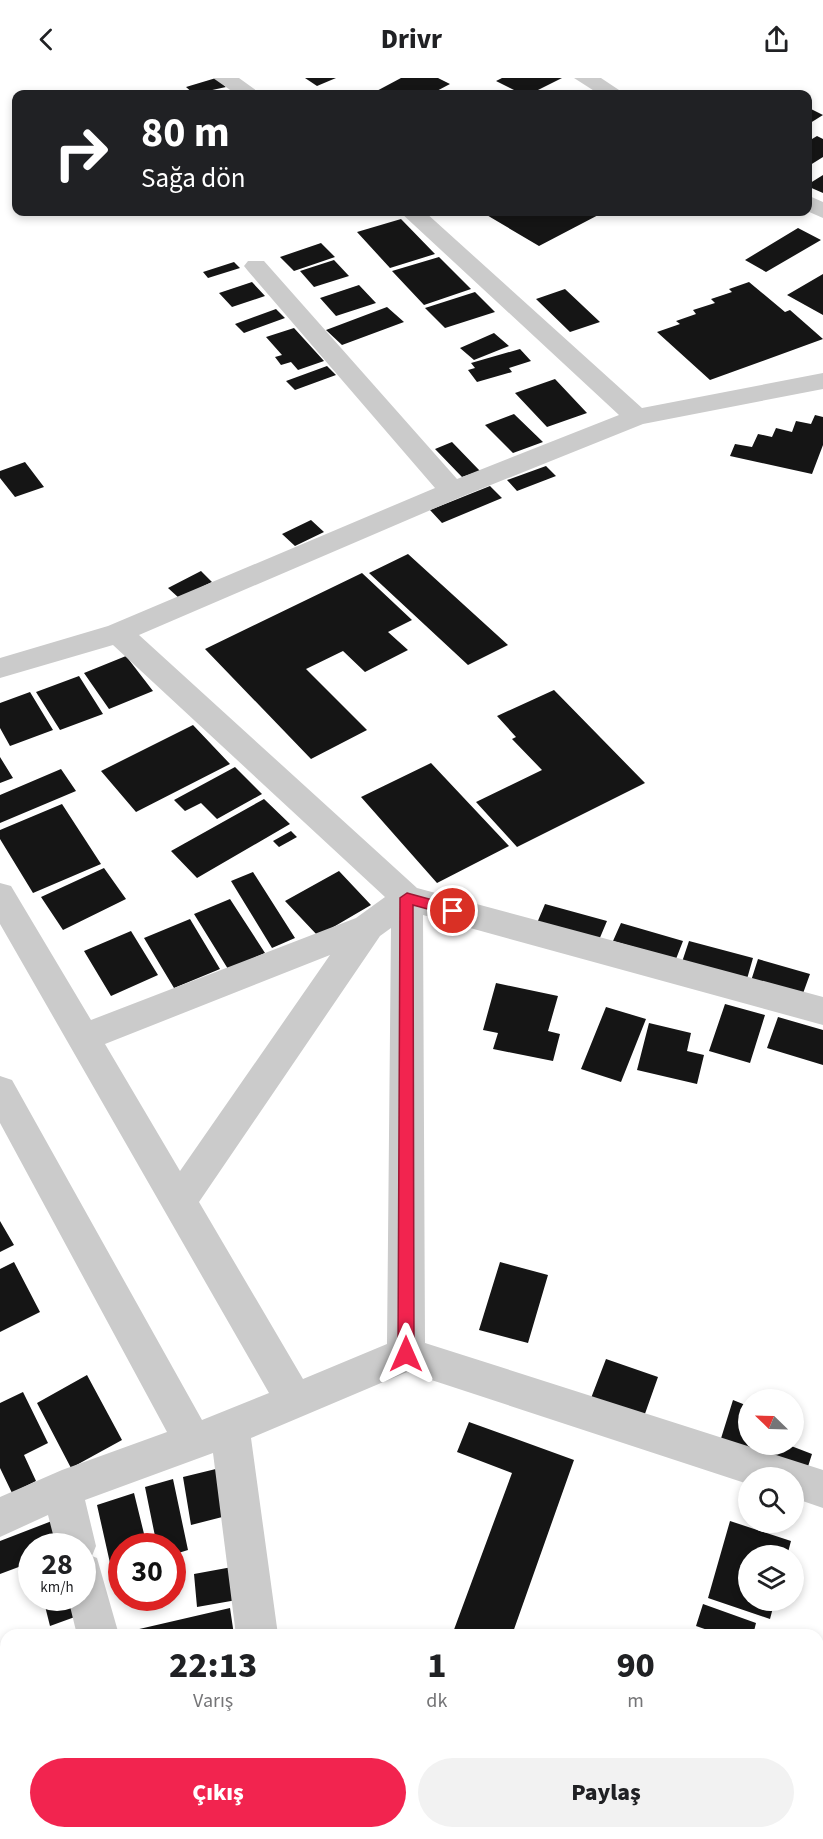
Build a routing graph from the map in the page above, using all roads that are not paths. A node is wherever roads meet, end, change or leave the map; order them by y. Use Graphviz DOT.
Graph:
graph roads {
  1 [pos="225,78"];
  2 [pos="585,78"];
  3 [pos="244,90"];
  4 [pos="607,90"];
  5 [pos="416,216"];
  6 [pos="256,266"];
  7 [pos="823,381"];
  8 [pos="637,417"];
  9 [pos="452,491"];
  10 [pos="118,633"];
  11 [pos="0,668"];
  12 [pos="0,895"];
  13 [pos="407,898"];
  14 [pos="368,927"];
  15 [pos="823,1011"];
  16 [pos="85,1037"];
  17 [pos="0,1090"];
  18 [pos="179,1201"];
  19 [pos="406,1354"];
  20 [pos="296,1401"];
  21 [pos="230,1428"];
  22 [pos="193,1442"];
  23 [pos="754,1467"];
  24 [pos="804,1482"];
  25 [pos="62,1489"];
  26 [pos="823,1489"];
  27 [pos="0,1517"];
  28 [pos="73,1533"];
  29 [pos="92,1611"];
  30 [pos="96,1629"];
  31 [pos="256,1629"];
  1 -- 3 [label="street"];
  2 -- 4 [label="street"];
  5 -- 8 [label="street"];
  6 -- 9 [label="street"];
  7 -- 8 [label="street"];
  8 -- 9 [label="street"];
  9 -- 10 [label="street"];
  10 -- 11 [label="street"];
  10 -- 13 [label="street"];
  12 -- 16 [label="street"];
  13 -- 14 [label="street"];
  13 -- 15 [label="street"];
  13 -- 19 [label="street"];
  14 -- 16 [label="street"];
  14 -- 18 [label="street"];
  16 -- 18 [label="street"];
  17 -- 22 [label="street"];
  18 -- 20 [label="street"];
  19 -- 20 [label="street"];
  19 -- 23 [label="street"];
  20 -- 21 [label="street"];
  21 -- 22 [label="street"];
  21 -- 31 [label="street"];
  22 -- 25 [label="street"];
  24 -- 26 [label="street"];
  25 -- 27 [label="street"];
  25 -- 28 [label="street"];
  29 -- 30 [label="street"];
}
